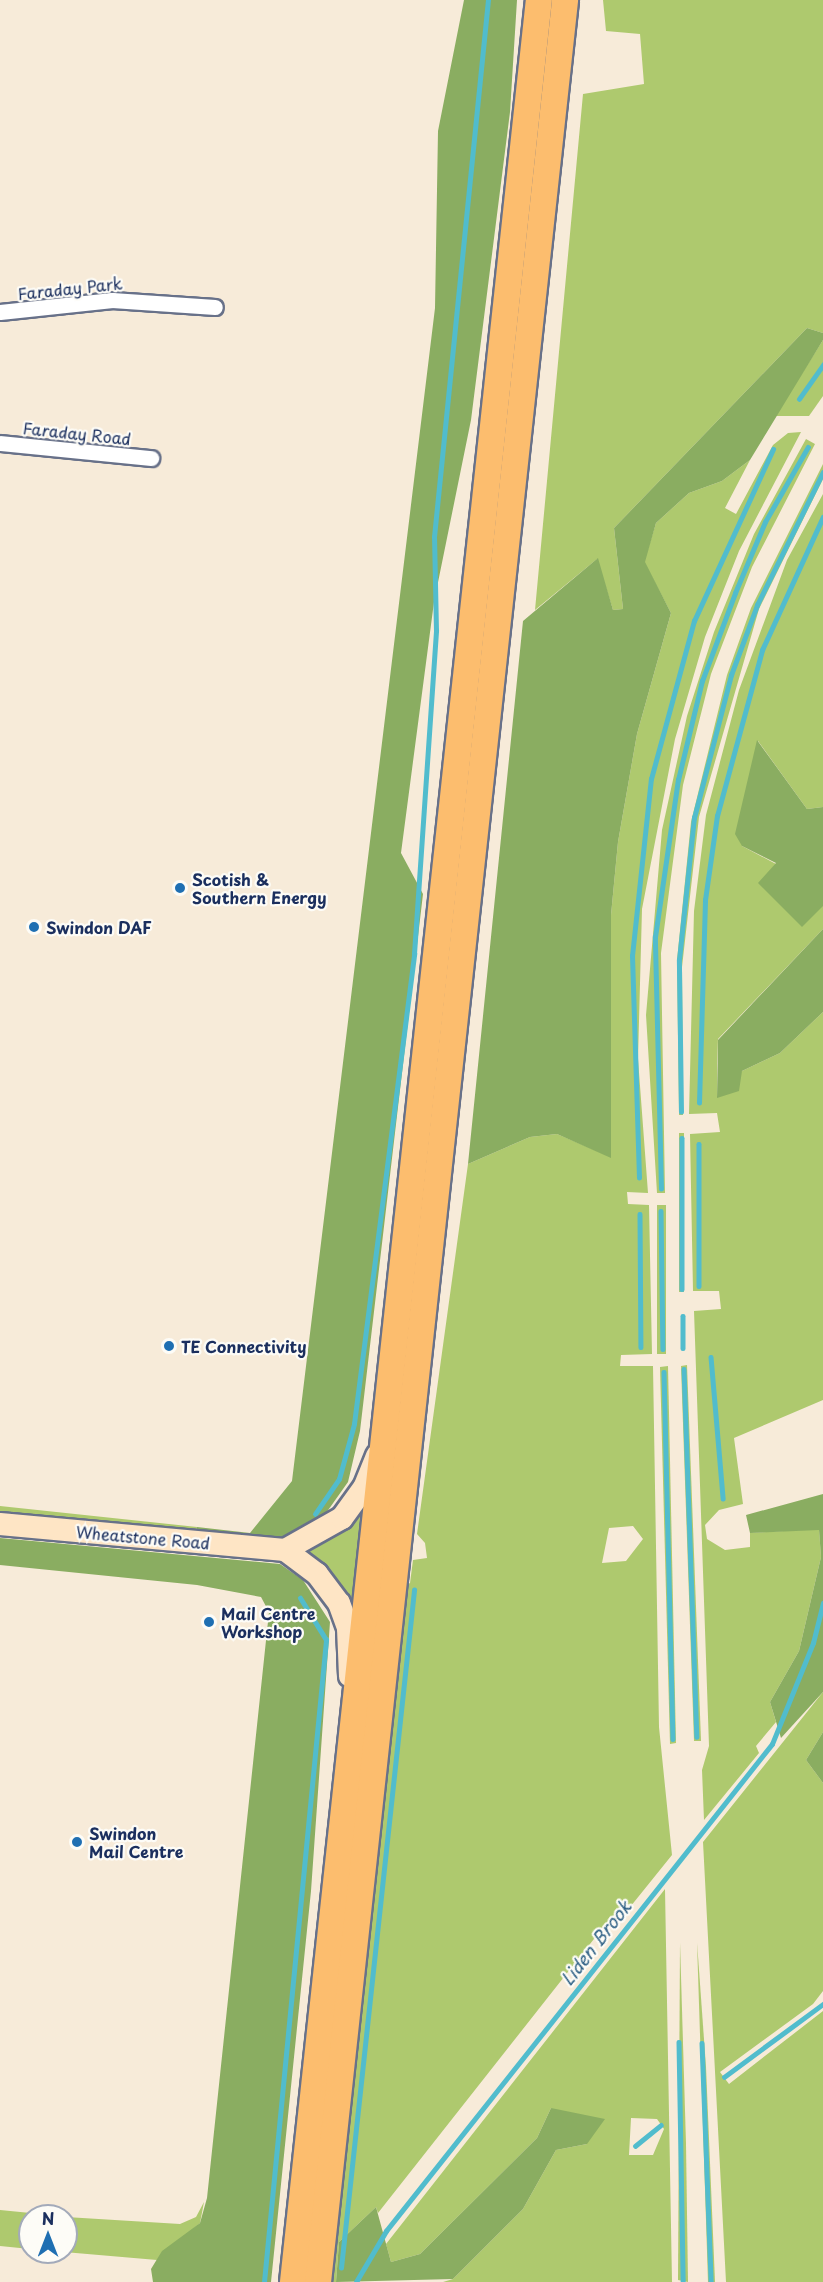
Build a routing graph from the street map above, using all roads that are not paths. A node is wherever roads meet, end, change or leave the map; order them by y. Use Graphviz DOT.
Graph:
graph roads {
  1 [pos="539,0"];
  2 [pos="565,0"];
  3 [pos="215,307"];
  4 [pos="0,312"];
  5 [pos="0,443"];
  6 [pos="151,458"];
  7 [pos="387,1434"];
  8 [pos="0,1524"];
  9 [pos="285,1550"];
  10 [pos="352,1744"];
  11 [pos="293,2282"];
  12 [pos="318,2282"];
  1 -- 7 [label="highway"];
  2 -- 12 [label="highway"];
  3 -- 4 [label="street, Faraday Park"];
  5 -- 6 [label="street, Faraday Road"];
  7 -- 9 [label="main road"];
  7 -- 10 [label="highway"];
  8 -- 9 [label="main road, Wheatstone Road"];
  9 -- 10 [label="main road"];
  10 -- 11 [label="highway"];
}
